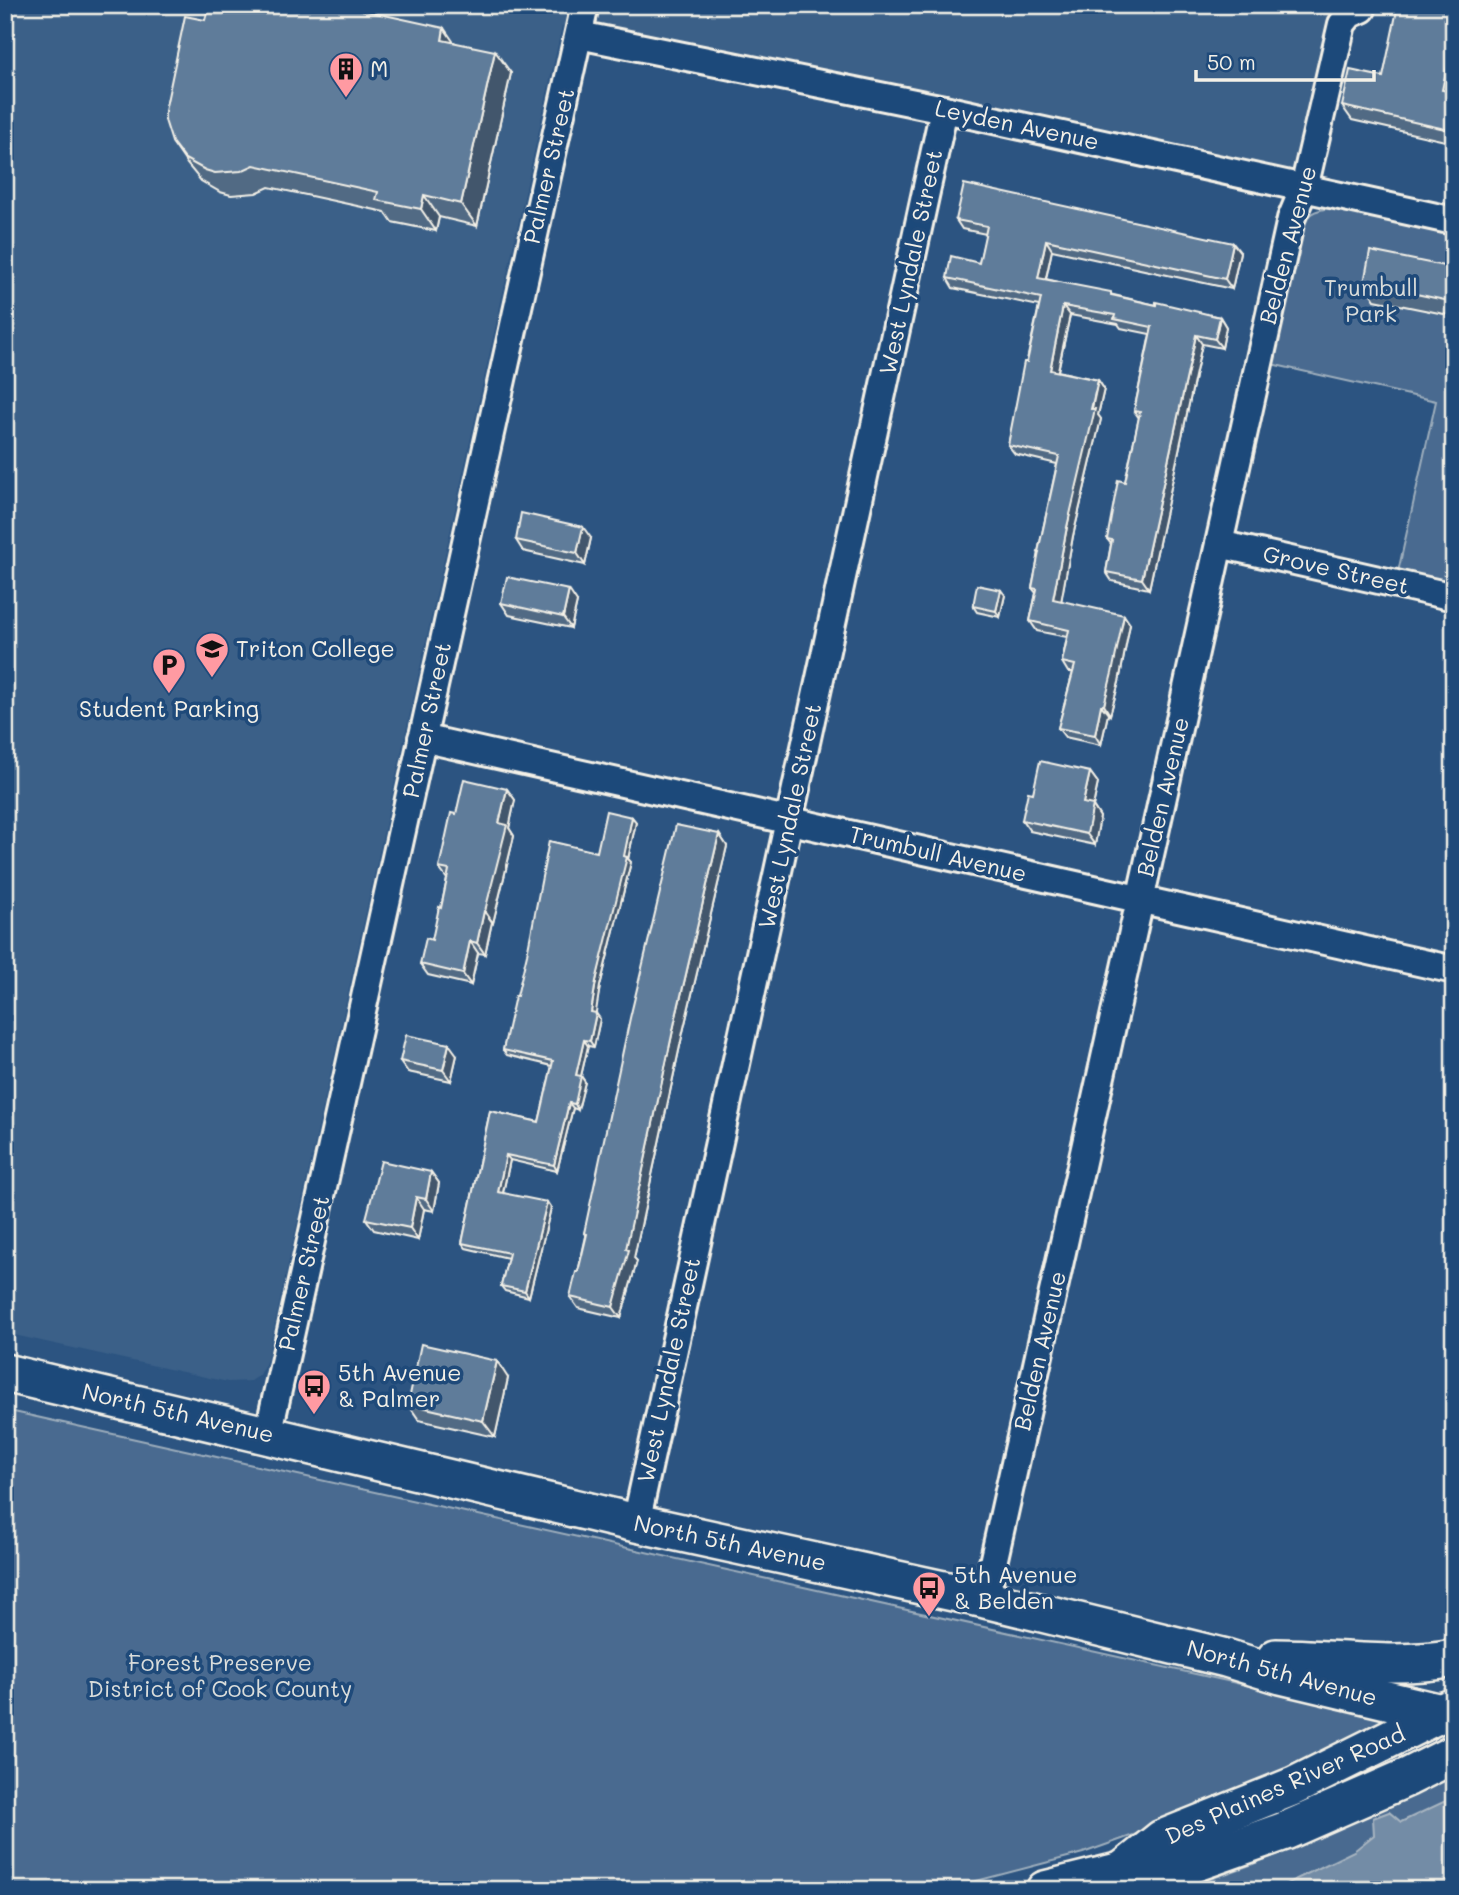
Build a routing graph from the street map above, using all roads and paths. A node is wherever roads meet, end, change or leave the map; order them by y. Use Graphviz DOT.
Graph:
graph roads {
  1 [pos="585,5"];
  2 [pos="1362,9"];
  3 [pos="579,35"];
  4 [pos="944,109"];
  5 [pos="1304,188"];
  6 [pos="1454,221"];
  7 [pos="1219,544"];
  8 [pos="1454,597"];
  9 [pos="422,738"];
  10 [pos="789,821"];
  11 [pos="1140,900"];
  12 [pos="1454,970"];
  13 [pos="5,1373"];
  14 [pos="268,1434"];
  15 [pos="636,1523"];
  16 [pos="985,1599"];
  17 [pos="1226,1658"];
  18 [pos="1454,1658"];
  19 [pos="1449,1712"];
  20 [pos="1454,1754"];
  21 [pos="1122,1871"];
  22 [pos="1045,1890"];
  1 -- 3 [label="street, Palmer Street"];
  2 -- 5 [label="street, Belden Avenue"];
  3 -- 4 [label="street, Leyden Avenue"];
  3 -- 9 [label="street, Palmer Street"];
  4 -- 5 [label="street, Leyden Avenue"];
  4 -- 10 [label="street, West Lyndale Street"];
  5 -- 6 [label="street, Leyden Avenue"];
  5 -- 7 [label="street, Belden Avenue"];
  7 -- 8 [label="street, Grove Street"];
  7 -- 11 [label="street, Belden Avenue"];
  9 -- 10 [label="street, Trumbull Avenue"];
  9 -- 14 [label="street, Palmer Street"];
  10 -- 11 [label="street, Trumbull Avenue"];
  10 -- 15 [label="street, West Lyndale Street"];
  11 -- 12 [label="street, Trumbull Avenue"];
  11 -- 16 [label="street, Belden Avenue"];
  13 -- 14 [label="street, North 5th Avenue"];
  14 -- 15 [label="street, North 5th Avenue"];
  15 -- 16 [label="street, North 5th Avenue"];
  16 -- 17 [label="street, North 5th Avenue"];
  17 -- 18 [label="street"];
  17 -- 19 [label="street, North 5th Avenue"];
  19 -- 21 [label="street, Des Plaines River Road"];
  20 -- 21 [label="street, Des Plaines River Road"];
  21 -- 22 [label="street, Des Plaines River Road"];
}
